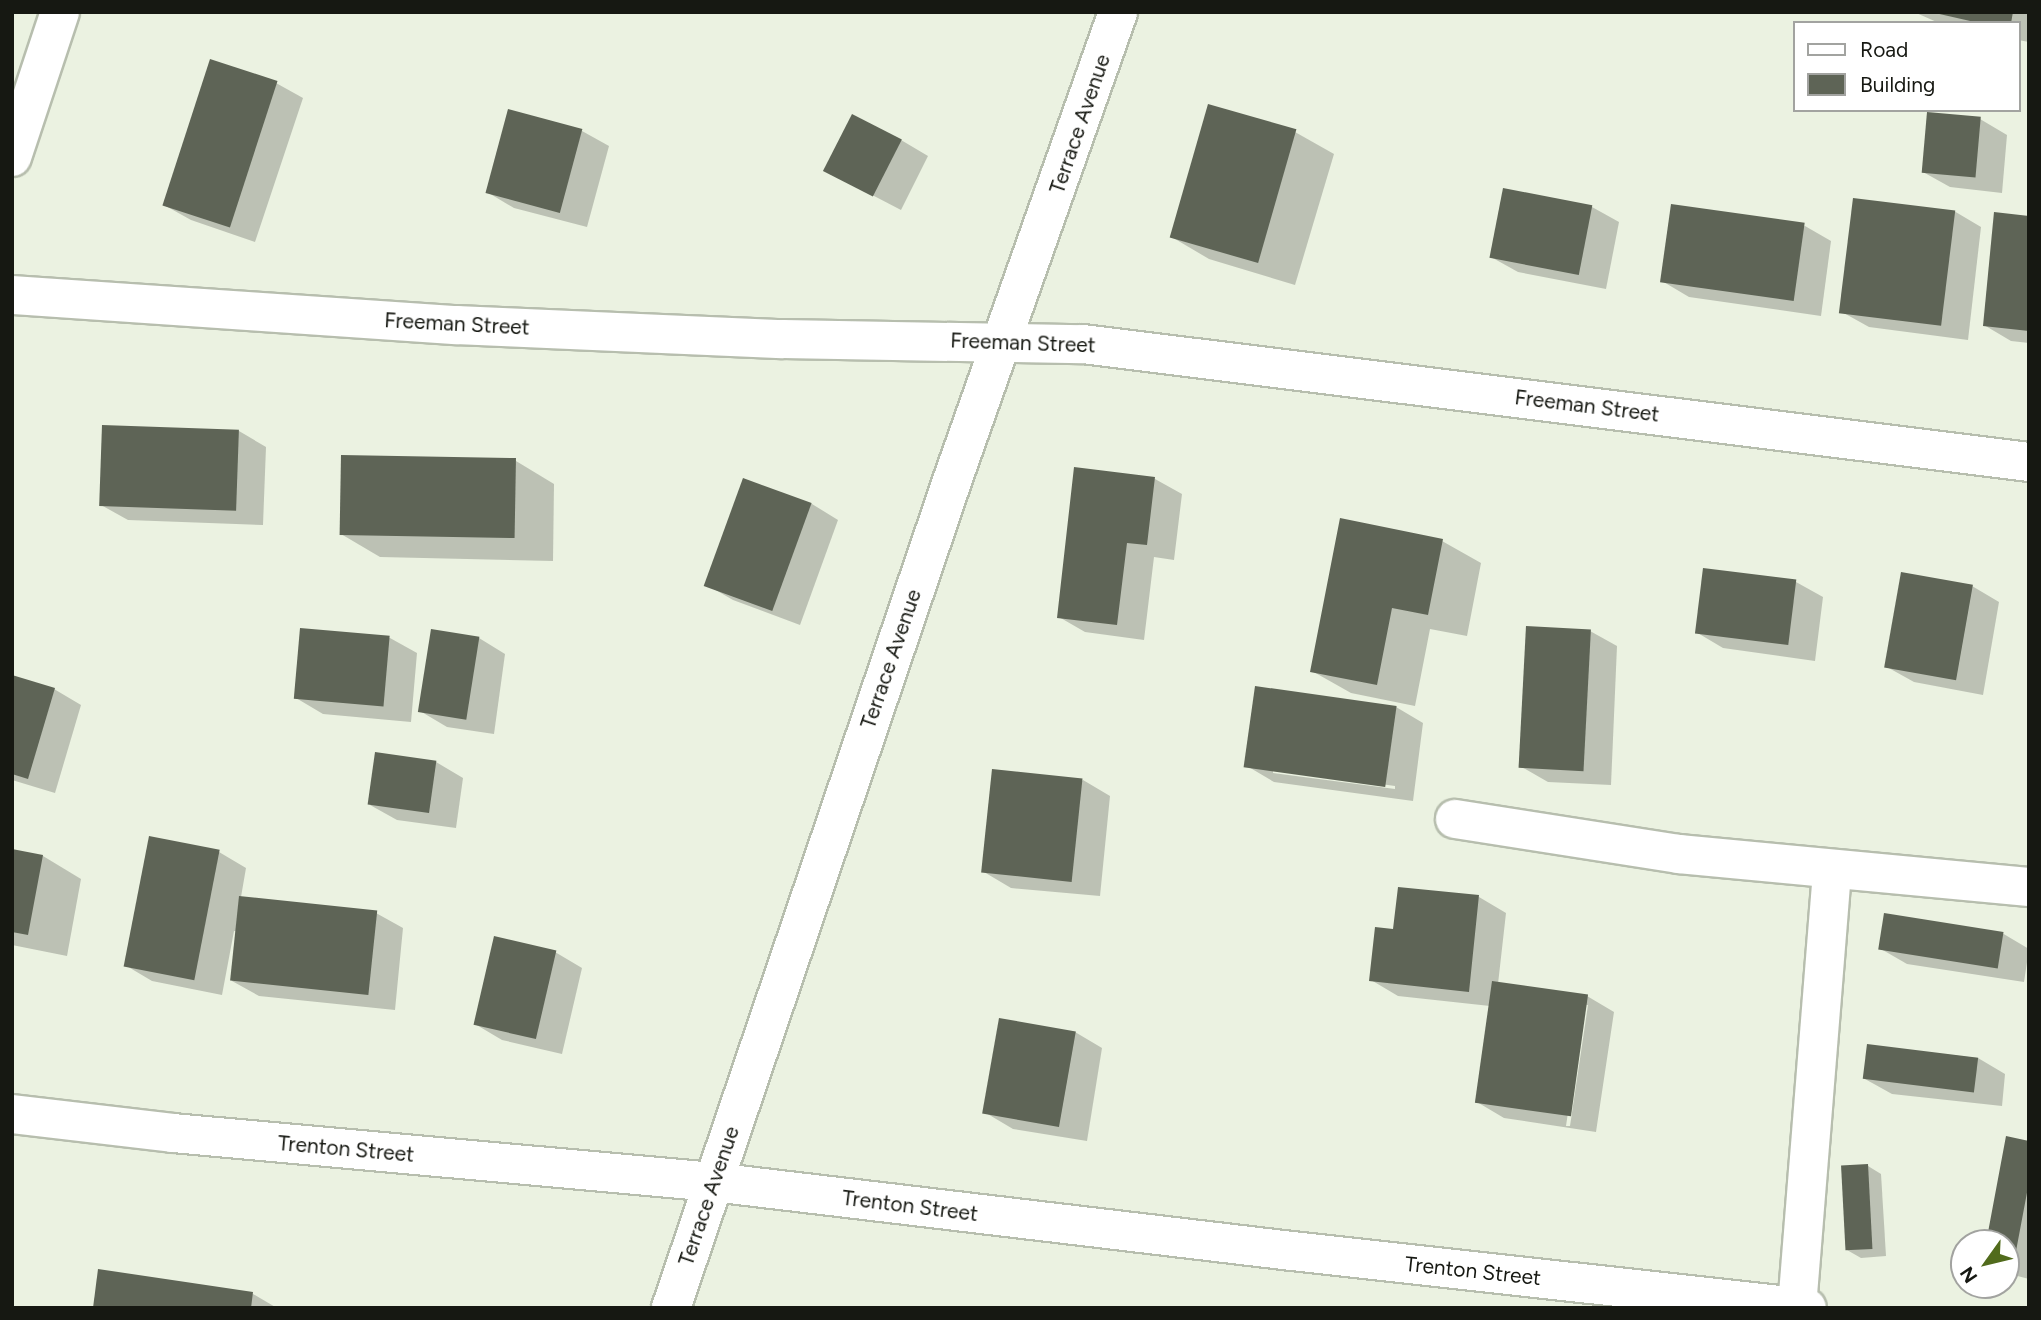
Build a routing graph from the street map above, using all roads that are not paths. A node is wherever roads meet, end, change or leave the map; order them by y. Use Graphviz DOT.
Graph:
graph roads {
  1 [pos="60,12"];
  2 [pos="1118,12"];
  3 [pos="12,158"];
  4 [pos="12,295"];
  5 [pos="1004,340"];
  6 [pos="2029,462"];
  7 [pos="1455,819"];
  8 [pos="1832,870"];
  9 [pos="2029,887"];
  10 [pos="12,1114"];
  11 [pos="713,1182"];
  12 [pos="1802,1307"];
  13 [pos="671,1308"];
  1 -- 3 [label="street"];
  2 -- 5 [label="street, Terrace Avenue"];
  4 -- 5 [label="street, Freeman Street"];
  5 -- 6 [label="street, Freeman Street"];
  5 -- 11 [label="street, Terrace Avenue"];
  7 -- 8 [label="street"];
  8 -- 9 [label="street"];
  8 -- 12 [label="street"];
  10 -- 11 [label="street, Trenton Street"];
  11 -- 12 [label="street, Trenton Street"];
  11 -- 13 [label="street, Terrace Avenue"];
}
